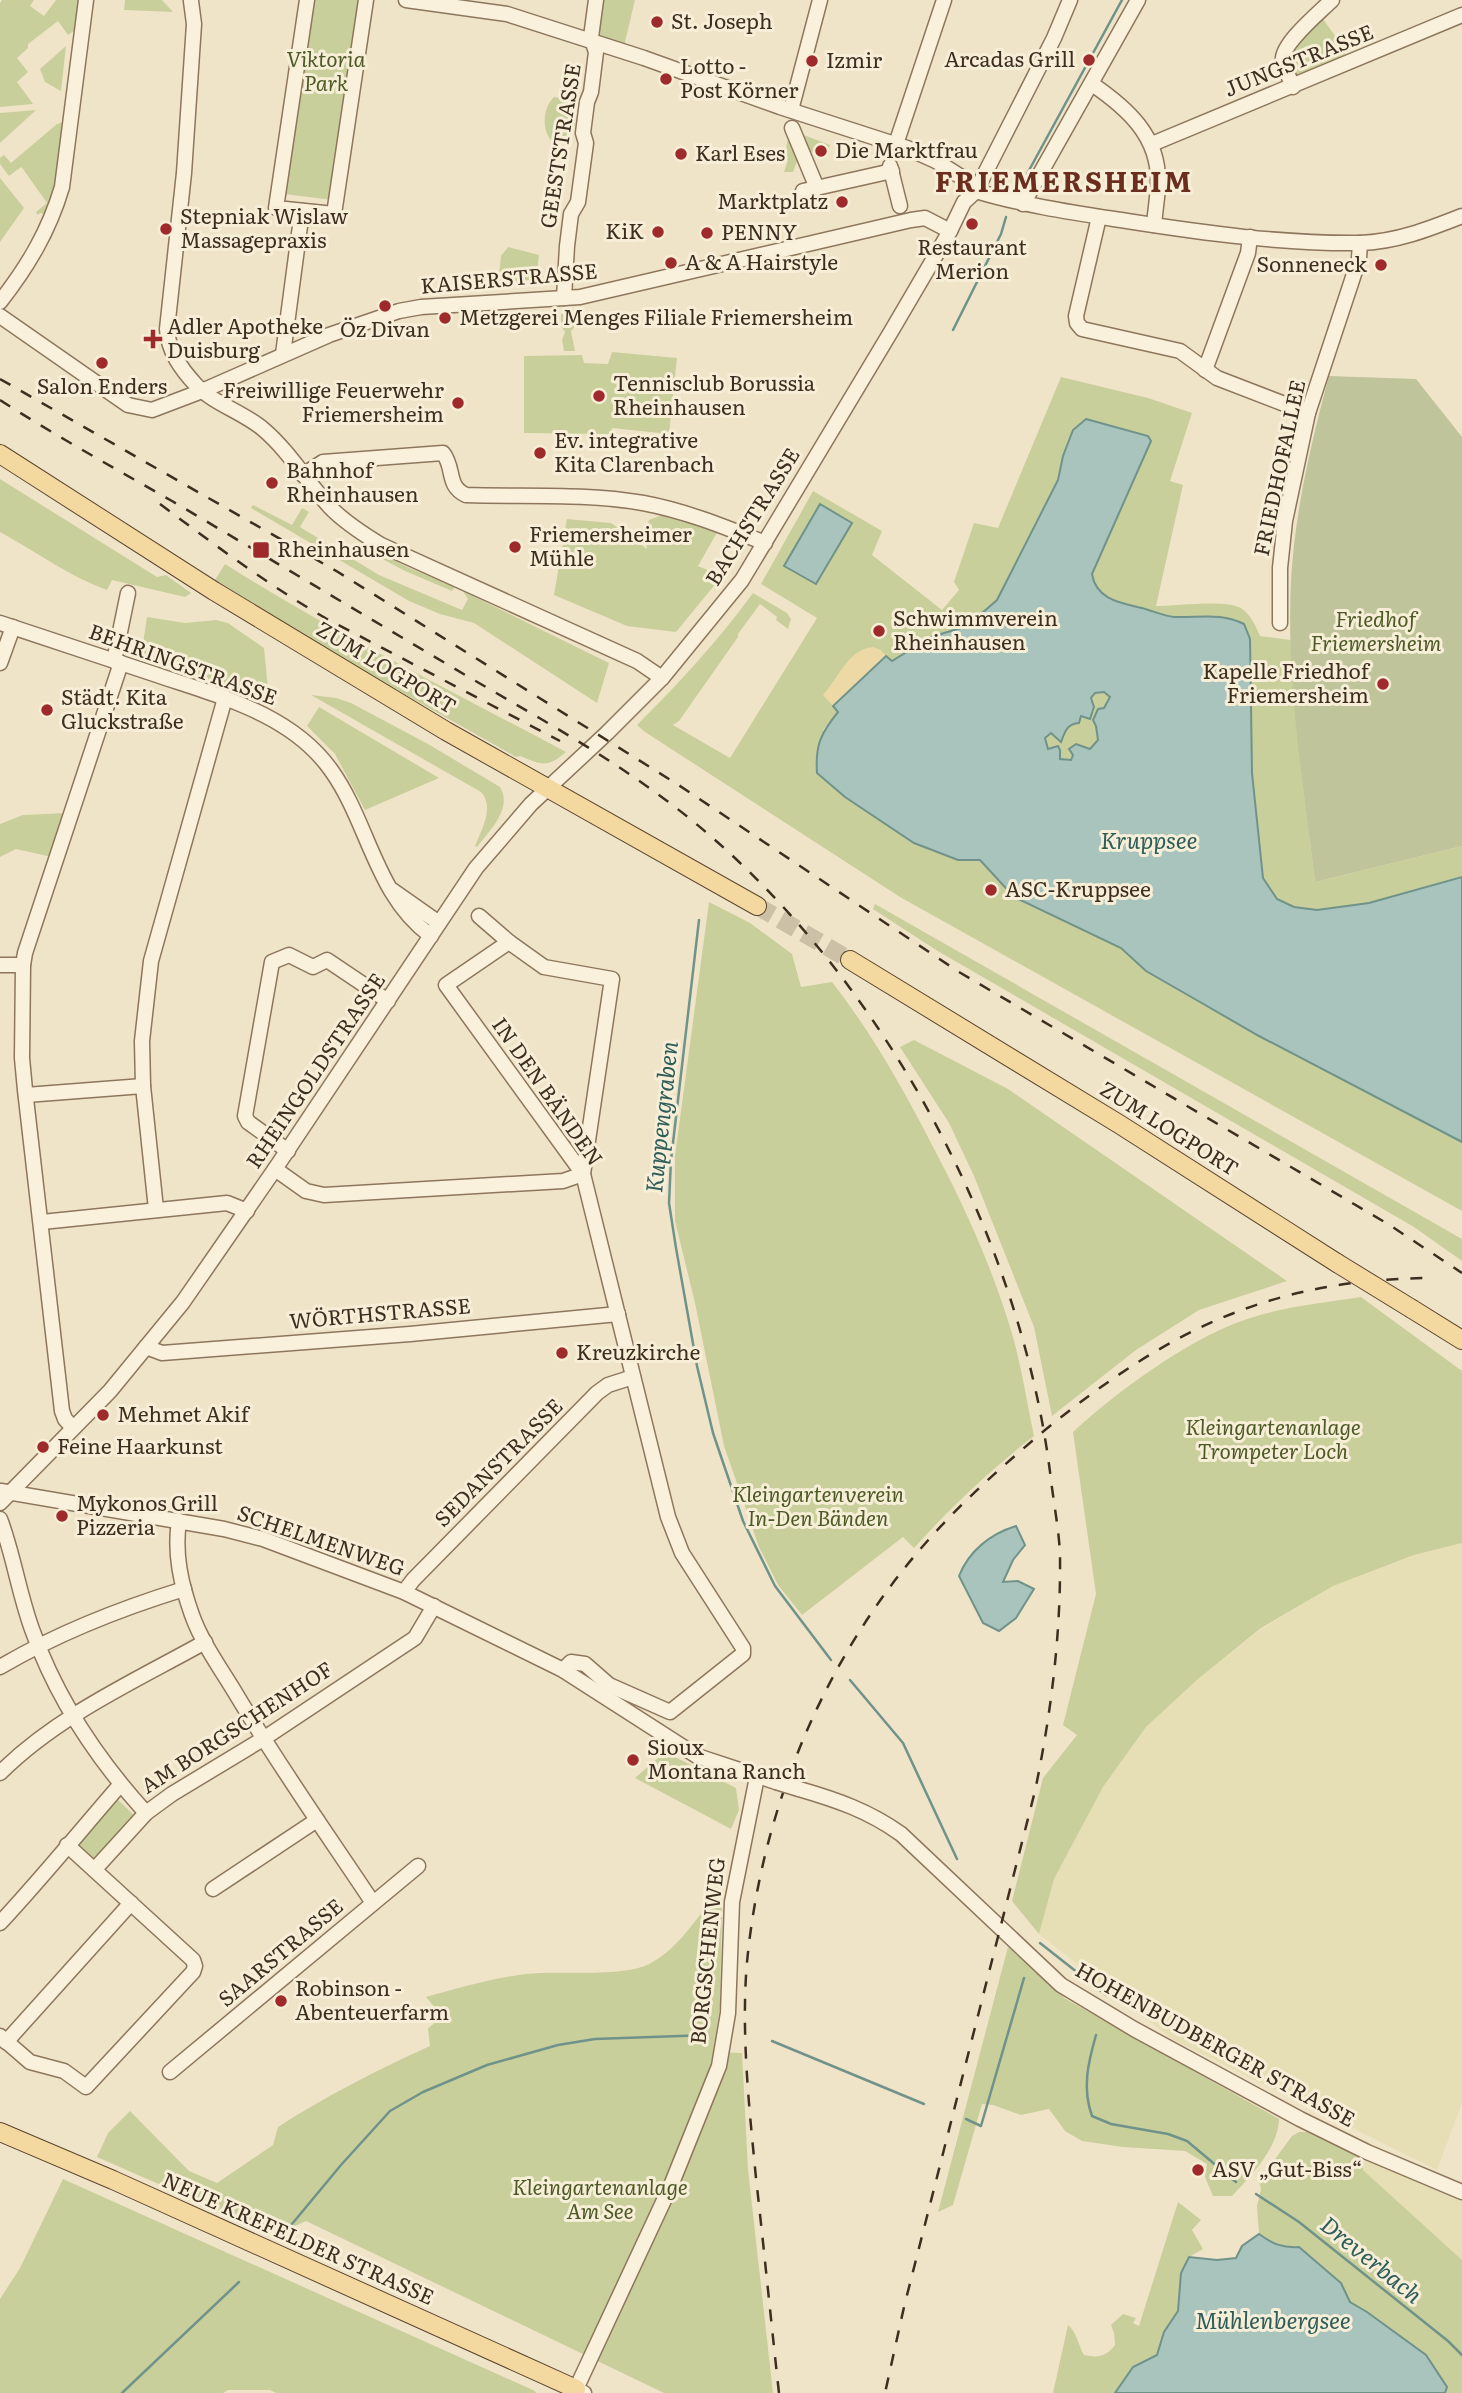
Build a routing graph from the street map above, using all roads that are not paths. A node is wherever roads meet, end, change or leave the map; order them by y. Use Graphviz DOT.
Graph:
graph roads {
  1 [pos="86,0"];
  2 [pos="190,0"];
  3 [pos="307,0"];
  4 [pos="366,0"];
  5 [pos="406,0"];
  6 [pos="596,0"];
  7 [pos="820,0"];
  8 [pos="944,0"];
  9 [pos="1070,0"];
  10 [pos="1138,0"];
  11 [pos="1332,0"];
  12 [pos="1462,15"];
  13 [pos="593,43"];
  14 [pos="1092,83"];
  15 [pos="1293,86"];
  16 [pos="791,110"];
  17 [pos="792,128"];
  18 [pos="896,144"];
  19 [pos="1152,144"];
  20 [pos="976,191"];
  21 [pos="1023,204"];
  22 [pos="900,206"];
  23 [pos="302,211"];
  24 [pos="1462,216"];
  25 [pos="1099,217"];
  26 [pos="1154,225"];
  27 [pos="950,231"];
  28 [pos="1250,237"];
  29 [pos="1360,243"];
  30 [pos="564,299"];
  31 [pos="0,302"];
  32 [pos="0,316"];
  33 [pos="283,354"];
  34 [pos="1205,370"];
  35 [pos="202,391"];
  36 [pos="1308,413"];
  37 [pos="0,454"];
  38 [pos="303,475"];
  39 [pos="765,543"];
  40 [pos="128,593"];
  41 [pos="1280,623"];
  42 [pos="6,625"];
  43 [pos="118,662"];
  44 [pos="0,663"];
  45 [pos="662,678"];
  46 [pos="225,698"];
  47 [pos="547,787"];
  48 [pos="388,887"];
  49 [pos="757,906"];
  50 [pos="479,916"];
  51 [pos="439,923"];
  52 [pos="431,936"];
  53 [pos="509,942"];
  54 [pos="850,960"];
  55 [pos="0,965"];
  56 [pos="23,965"];
  57 [pos="388,1001"];
  58 [pos="143,1086"];
  59 [pos="26,1095"];
  60 [pos="288,1151"];
  61 [pos="275,1169"];
  62 [pos="583,1174"];
  63 [pos="156,1209"];
  64 [pos="247,1211"];
  65 [pos="41,1222"];
  66 [pos="618,1314"];
  67 [pos="1462,1340"];
  68 [pos="146,1347"];
  69 [pos="633,1377"];
  70 [pos="73,1427"];
  71 [pos="3,1495"];
  72 [pos="0,1519"];
  73 [pos="179,1521"];
  74 [pos="184,1589"];
  75 [pos="404,1592"];
  76 [pos="434,1606"];
  77 [pos="205,1642"];
  78 [pos="38,1645"];
  79 [pos="0,1667"];
  80 [pos="563,1670"];
  81 [pos="670,1712"];
  82 [pos="73,1717"];
  83 [pos="262,1739"];
  84 [pos="0,1773"];
  85 [pos="757,1777"];
  86 [pos="120,1785"];
  87 [pos="146,1813"];
  88 [pos="317,1820"];
  89 [pos="67,1845"];
  90 [pos="418,1866"];
  91 [pos="95,1869"];
  92 [pos="213,1889"];
  93 [pos="131,1903"];
  94 [pos="373,1903"];
  95 [pos="0,1923"];
  96 [pos="3,2039"];
  97 [pos="170,2072"];
  98 [pos="0,2132"];
  99 [pos="1462,2192"];
  100 [pos="578,2392"];
  1 -- 31 [label="street"];
  2 -- 35 [label="street"];
  3 -- 23 [label="street"];
  4 -- 23 [label="street"];
  5 -- 13 [label="street"];
  6 -- 13 [label="street, GEESTSTRASSE"];
  7 -- 16 [label="street"];
  8 -- 18 [label="street"];
  9 -- 20 [label="street, BACHSTRASSE"];
  10 -- 14 [label="street"];
  11 -- 15 [label="street"];
  12 -- 15 [label="street, JUNGSTRASSE"];
  13 -- 16 [label="street"];
  13 -- 30 [label="street, GEESTSTRASSE"];
  14 -- 19 [label="street"];
  14 -- 21 [label="street"];
  15 -- 19 [label="street, JUNGSTRASSE"];
  16 -- 18 [label="street"];
  17 -- 22 [label="street"];
  18 -- 20 [label="street"];
  19 -- 26 [label="street"];
  20 -- 21 [label="street"];
  20 -- 27 [label="street, BACHSTRASSE"];
  21 -- 25 [label="street"];
  23 -- 33 [label="street"];
  24 -- 29 [label="street"];
  25 -- 26 [label="street"];
  25 -- 34 [label="street"];
  26 -- 28 [label="street"];
  27 -- 30 [label="street, KAISERSTRASSE"];
  27 -- 39 [label="street, BACHSTRASSE"];
  28 -- 29 [label="street"];
  28 -- 34 [label="street"];
  29 -- 36 [label="street, FRIEDHOFALLEE"];
  30 -- 33 [label="street, KAISERSTRASSE"];
  32 -- 35 [label="street, KAISERSTRASSE"];
  33 -- 35 [label="street, KAISERSTRASSE"];
  34 -- 36 [label="street"];
  35 -- 38 [label="street"];
  36 -- 41 [label="street, FRIEDHOFALLEE"];
  37 -- 47 [label="main road, ZUM LOGPORT"];
  38 -- 39 [label="street"];
  38 -- 45 [label="street"];
  39 -- 45 [label="street, BACHSTRASSE"];
  40 -- 43 [label="street"];
  42 -- 43 [label="street, BEHRINGSTRASSE"];
  42 -- 44 [label="street"];
  43 -- 46 [label="street, BEHRINGSTRASSE"];
  43 -- 56 [label="street"];
  45 -- 47 [label="street, RHEINGOLDSTRASSE"];
  46 -- 48 [label="street, BEHRINGSTRASSE"];
  46 -- 58 [label="street"];
  47 -- 49 [label="main road, ZUM LOGPORT"];
  47 -- 51 [label="street, RHEINGOLDSTRASSE"];
  48 -- 51 [label="street"];
  48 -- 52 [label="street, BEHRINGSTRASSE"];
  50 -- 53 [label="street"];
  51 -- 52 [label="street, RHEINGOLDSTRASSE"];
  52 -- 57 [label="street, RHEINGOLDSTRASSE"];
  53 -- 62 [label="street"];
  53 -- 62 [label="street, IN DEN BÄNDEN"];
  54 -- 67 [label="main road, ZUM LOGPORT, bridge"];
  55 -- 56 [label="street"];
  56 -- 59 [label="street"];
  57 -- 60 [label="street, RHEINGOLDSTRASSE"];
  57 -- 60 [label="street"];
  58 -- 59 [label="street"];
  58 -- 63 [label="street"];
  59 -- 65 [label="street"];
  60 -- 61 [label="street, RHEINGOLDSTRASSE"];
  61 -- 62 [label="street"];
  61 -- 64 [label="street, RHEINGOLDSTRASSE"];
  62 -- 66 [label="street, IN DEN BÄNDEN"];
  63 -- 64 [label="street"];
  63 -- 65 [label="street"];
  64 -- 68 [label="street, RHEINGOLDSTRASSE"];
  65 -- 70 [label="street"];
  66 -- 68 [label="street, WÖRTHSTRASSE"];
  66 -- 69 [label="street, IN DEN BÄNDEN"];
  68 -- 70 [label="street, RHEINGOLDSTRASSE"];
  69 -- 75 [label="street, SEDANSTRASSE"];
  69 -- 81 [label="street, IN DEN BÄNDEN"];
  70 -- 71 [label="street, RHEINGOLDSTRASSE"];
  71 -- 73 [label="street, SCHELMENWEG"];
  72 -- 78 [label="street"];
  73 -- 74 [label="street"];
  73 -- 75 [label="street, SCHELMENWEG"];
  74 -- 77 [label="street"];
  74 -- 78 [label="street"];
  75 -- 76 [label="street, SCHELMENWEG"];
  76 -- 80 [label="street, SCHELMENWEG"];
  76 -- 83 [label="street, AM BORGSCHENHOF"];
  77 -- 82 [label="street"];
  77 -- 83 [label="street"];
  78 -- 79 [label="street"];
  78 -- 82 [label="street"];
  80 -- 81 [label="street, SCHELMENWEG"];
  80 -- 85 [label="street, SCHELMENWEG"];
  82 -- 84 [label="street"];
  82 -- 86 [label="street"];
  83 -- 87 [label="street, AM BORGSCHENHOF"];
  83 -- 88 [label="street"];
  85 -- 99 [label="street, HOHENBUDBERGER STRASSE, bridge"];
  85 -- 100 [label="street, BORGSCHENWEG"];
  86 -- 87 [label="street"];
  86 -- 89 [label="street"];
  87 -- 91 [label="street, AM BORGSCHENHOF"];
  88 -- 92 [label="street"];
  88 -- 94 [label="street"];
  89 -- 91 [label="street"];
  89 -- 95 [label="street"];
  90 -- 94 [label="street, SAARSTRASSE"];
  91 -- 93 [label="street"];
  93 -- 96 [label="street"];
  93 -- 96 [label="street"];
  94 -- 97 [label="street, SAARSTRASSE"];
  98 -- 100 [label="main road, NEUE KREFELDER STRASSE"];
}
